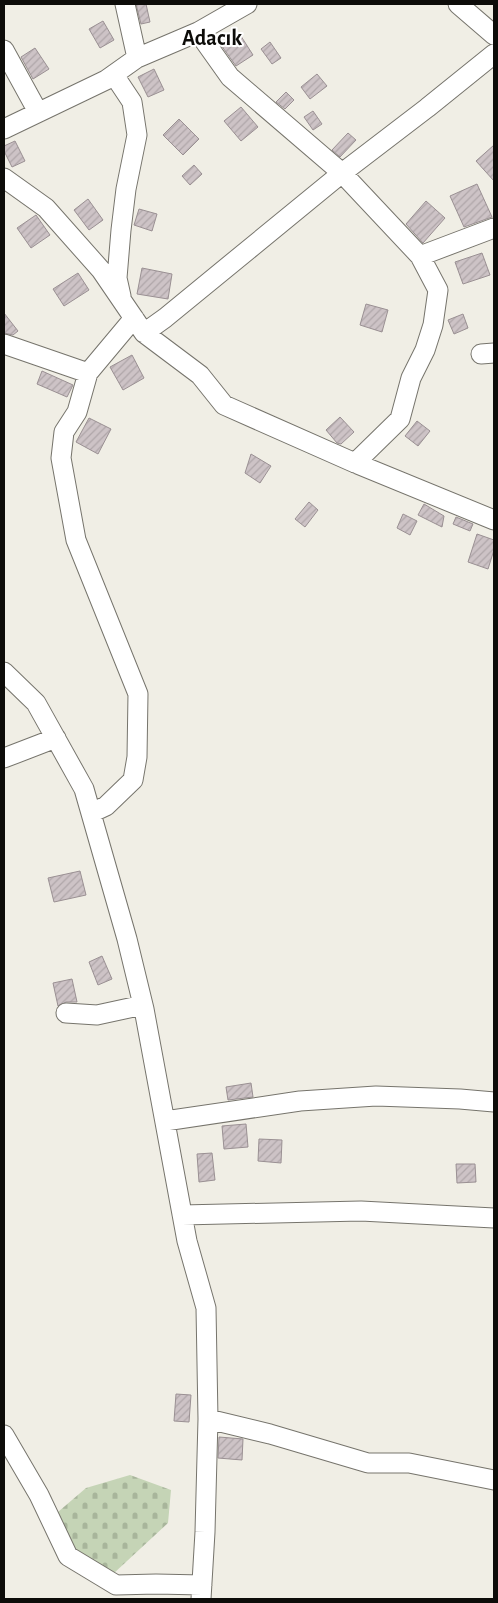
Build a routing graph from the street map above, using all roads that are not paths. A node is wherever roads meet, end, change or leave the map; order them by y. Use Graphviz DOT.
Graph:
graph roads {
  1 [pos="125,4"];
  2 [pos="248,4"];
  3 [pos="458,4"];
  4 [pos="198,32"];
  5 [pos="494,35"];
  6 [pos="4,50"];
  7 [pos="494,54"];
  8 [pos="137,58"];
  9 [pos="114,75"];
  10 [pos="38,112"];
  11 [pos="4,129"];
  12 [pos="342,173"];
  13 [pos="4,178"];
  14 [pos="494,228"];
  15 [pos="420,256"];
  16 [pos="122,300"];
  17 [pos="139,326"];
  18 [pos="4,344"];
  19 [pos="88,373"];
  20 [pos="355,464"];
  21 [pos="494,520"];
  22 [pos="4,672"];
  23 [pos="56,738"];
  24 [pos="4,758"];
  25 [pos="92,813"];
  26 [pos="143,1005"];
  27 [pos="66,1013"];
  28 [pos="494,1102"];
  29 [pos="165,1121"];
  30 [pos="182,1215"];
  31 [pos="494,1218"];
  32 [pos="208,1419"];
  33 [pos="4,1435"];
  34 [pos="494,1480"];
  35 [pos="121,1592"];
  36 [pos="201,1592"];
  1 -- 8 [label="street"];
  2 -- 4 [label="street"];
  3 -- 5 [label="street"];
  4 -- 8 [label="street"];
  4 -- 12 [label="street"];
  6 -- 10 [label="street"];
  7 -- 12 [label="street"];
  8 -- 9 [label="street"];
  9 -- 10 [label="street"];
  9 -- 16 [label="street"];
  10 -- 11 [label="street"];
  12 -- 15 [label="street"];
  12 -- 17 [label="street"];
  13 -- 16 [label="street"];
  14 -- 15 [label="street"];
  15 -- 20 [label="street"];
  16 -- 17 [label="street"];
  17 -- 19 [label="street"];
  17 -- 20 [label="street"];
  18 -- 19 [label="street"];
  19 -- 25 [label="street"];
  20 -- 21 [label="street"];
  22 -- 23 [label="street"];
  23 -- 24 [label="street"];
  23 -- 25 [label="street"];
  25 -- 26 [label="street"];
  26 -- 27 [label="street"];
  26 -- 29 [label="street"];
  28 -- 29 [label="street"];
  29 -- 30 [label="street"];
  30 -- 31 [label="street"];
  30 -- 32 [label="street"];
  32 -- 34 [label="street"];
  32 -- 36 [label="street"];
  33 -- 35 [label="street"];
  35 -- 36 [label="street"];
}
